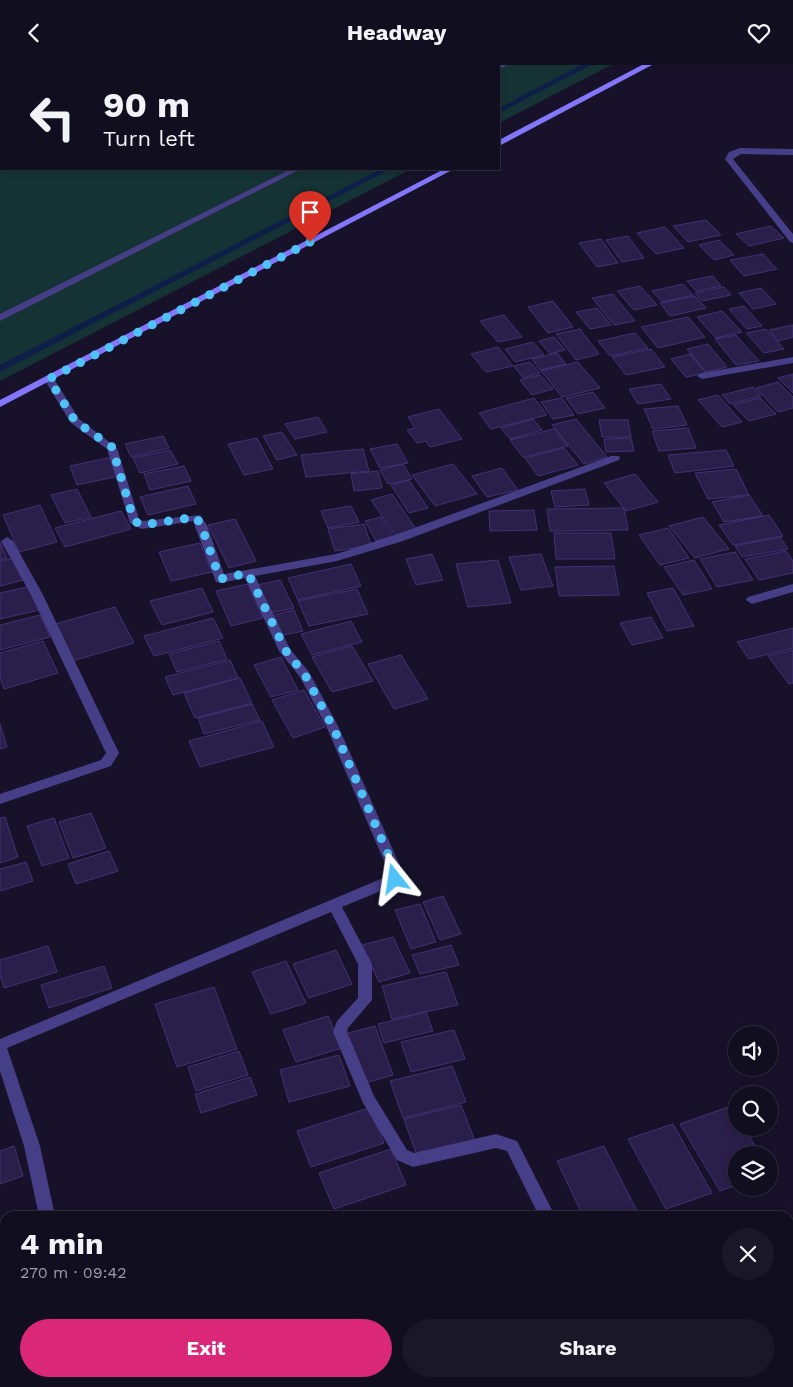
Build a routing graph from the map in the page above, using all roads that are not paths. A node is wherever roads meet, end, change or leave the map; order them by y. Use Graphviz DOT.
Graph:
graph roads {
  1 [pos="648,65"];
  2 [pos="500,142"];
  3 [pos="793,152"];
  4 [pos="295,170"];
  5 [pos="448,170"];
  6 [pos="793,240"];
  7 [pos="0,318"];
  8 [pos="793,360"];
  9 [pos="702,376"];
  10 [pos="49,379"];
  11 [pos="0,404"];
  12 [pos="615,458"];
  13 [pos="7,541"];
  14 [pos="248,573"];
  15 [pos="793,588"];
  16 [pos="752,600"];
  17 [pos="0,799"];
  18 [pos="334,904"];
  19 [pos="0,1045"];
  20 [pos="0,1049"];
  21 [pos="46,1211"];
  22 [pos="545,1211"];
  1 -- 2 [label="main road"];
  3 -- 6 [label="street"];
  4 -- 7 [label="street"];
  5 -- 10 [label="main road"];
  8 -- 9 [label="street"];
  10 -- 11 [label="main road"];
  10 -- 14 [label="street"];
  12 -- 14 [label="street"];
  13 -- 17 [label="street"];
  14 -- 18 [label="street"];
  15 -- 16 [label="street"];
  18 -- 19 [label="street"];
  18 -- 22 [label="street"];
  20 -- 21 [label="street"];
}
